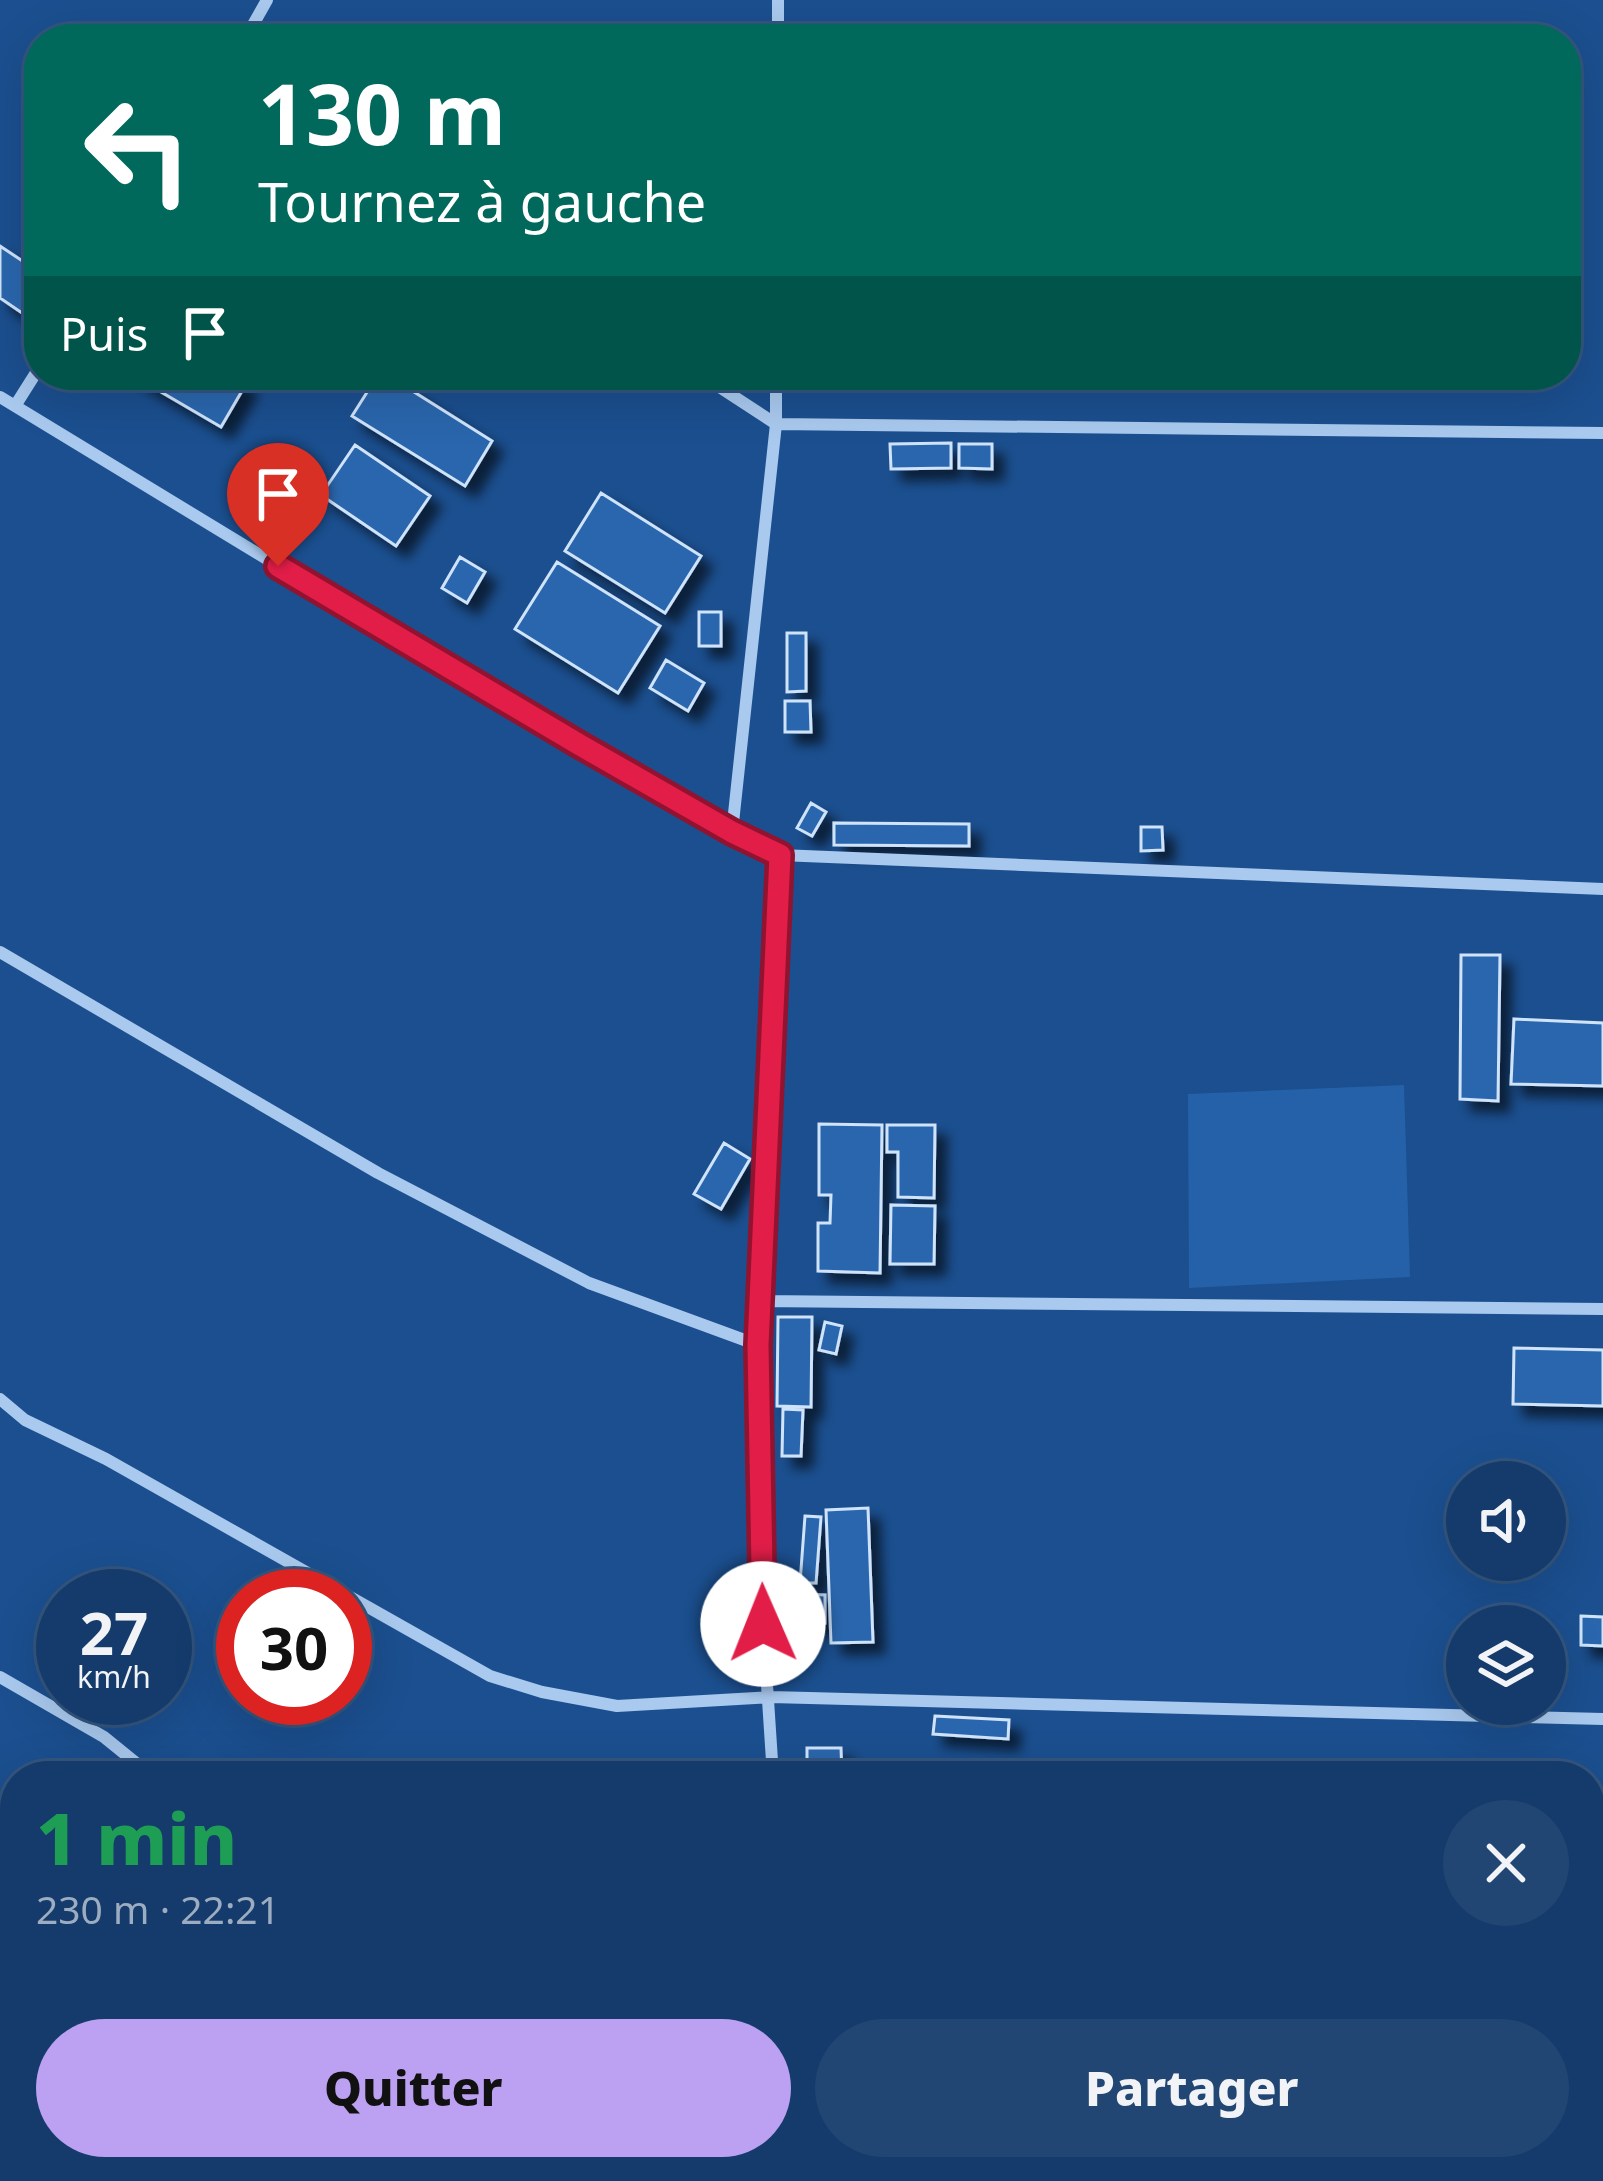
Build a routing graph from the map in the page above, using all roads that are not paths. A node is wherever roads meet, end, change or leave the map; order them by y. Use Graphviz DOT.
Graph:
graph roads {
  1 [pos="25,390"];
  2 [pos="724,390"];
  3 [pos="776,390"];
  4 [pos="0,397"];
  5 [pos="15,406"];
  6 [pos="776,424"];
  7 [pos="1603,433"];
  8 [pos="732,832"];
  9 [pos="780,855"];
  10 [pos="1603,890"];
  11 [pos="0,952"];
  12 [pos="761,1301"];
  13 [pos="1603,1309"];
  14 [pos="758,1345"];
  15 [pos="0,1400"];
  16 [pos="0,1677"];
  17 [pos="771,1697"];
  18 [pos="1603,1719"];
  19 [pos="134,1761"];
  20 [pos="773,1761"];
  1 -- 5 [label="street"];
  2 -- 6 [label="street"];
  3 -- 6 [label="street"];
  4 -- 5 [label="street"];
  5 -- 8 [label="street"];
  6 -- 7 [label="street"];
  6 -- 8 [label="street"];
  8 -- 9 [label="street"];
  9 -- 10 [label="street"];
  9 -- 12 [label="street"];
  11 -- 14 [label="street"];
  12 -- 13 [label="street"];
  12 -- 14 [label="street"];
  14 -- 17 [label="street"];
  15 -- 17 [label="street"];
  16 -- 19 [label="street"];
  17 -- 18 [label="street"];
  17 -- 20 [label="street"];
}
